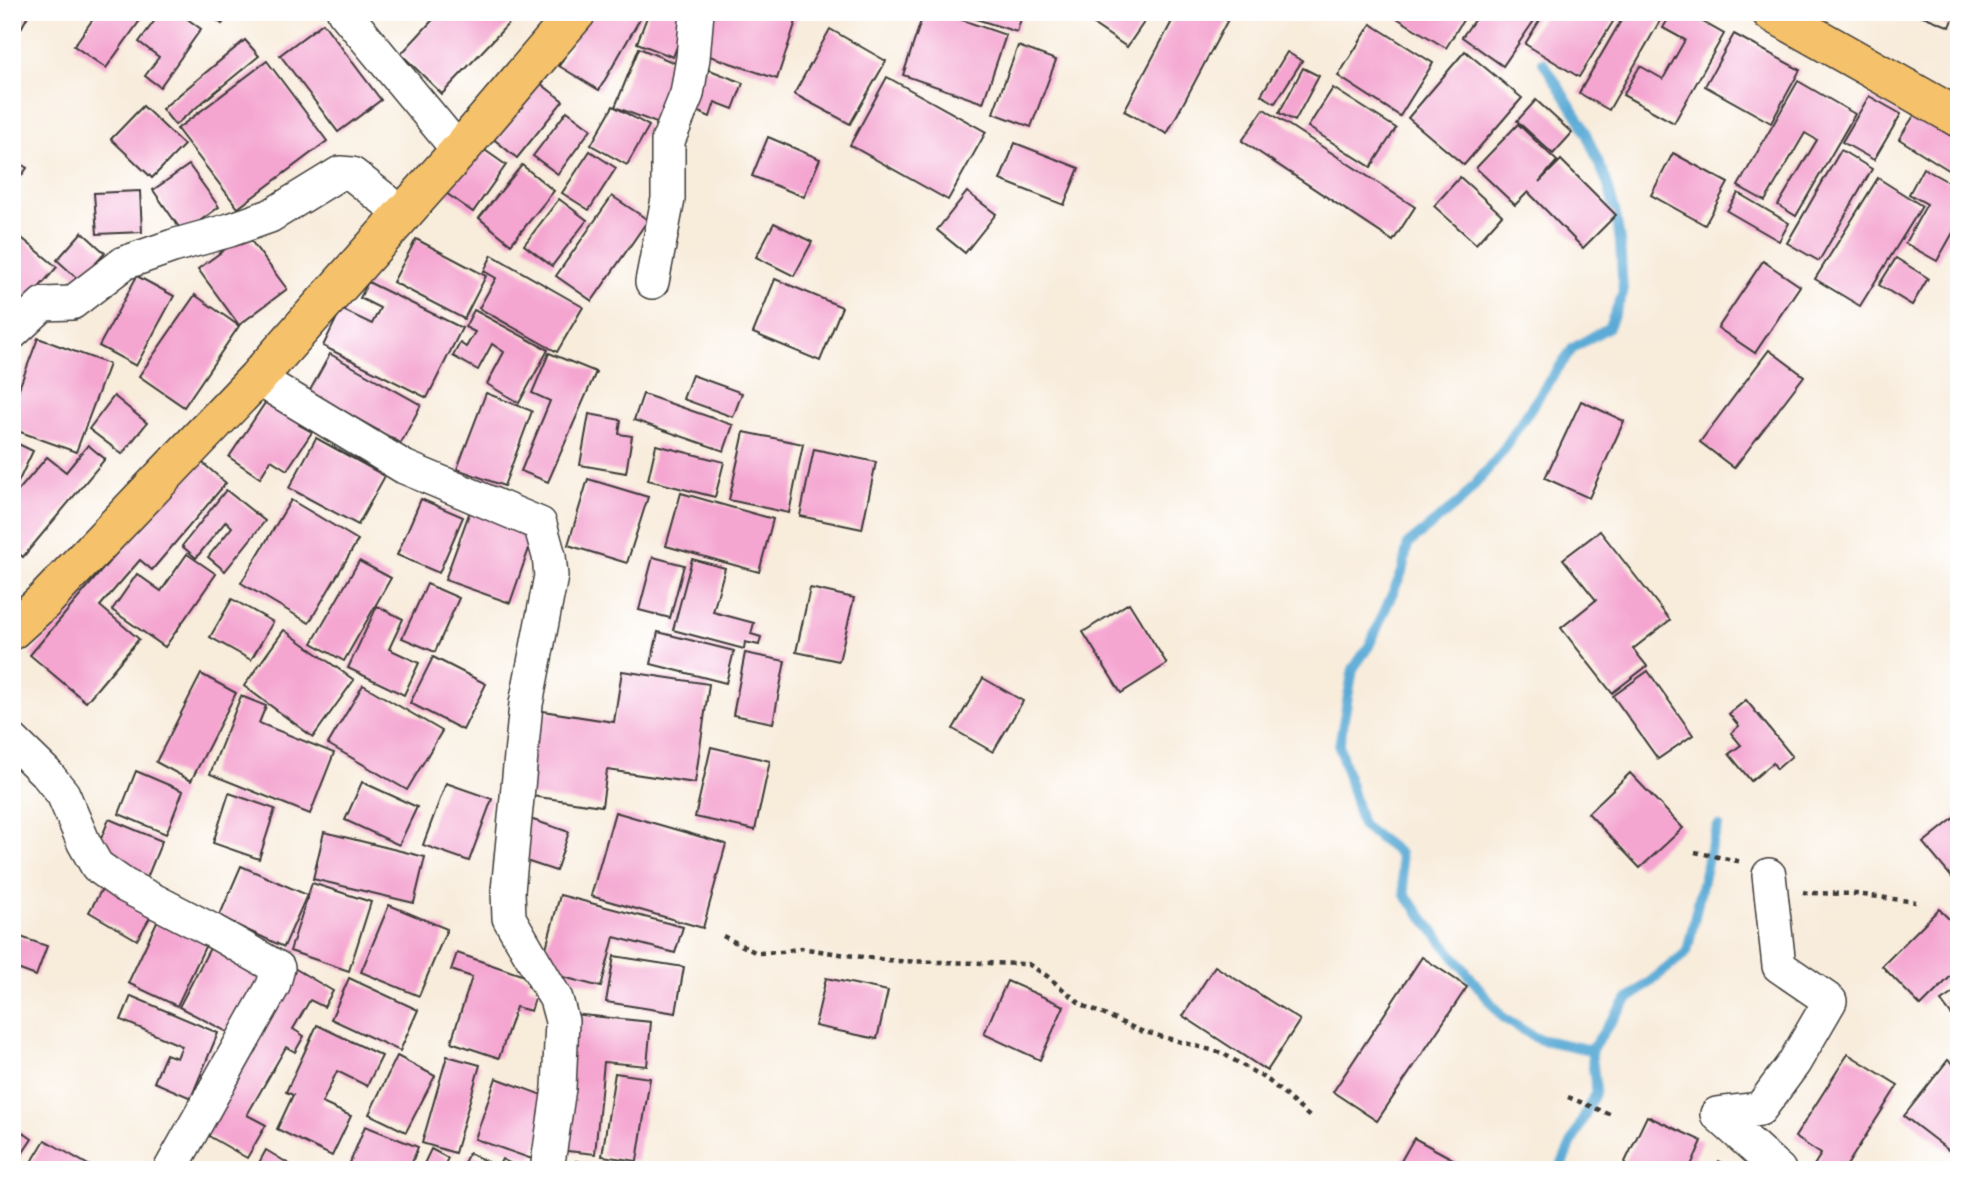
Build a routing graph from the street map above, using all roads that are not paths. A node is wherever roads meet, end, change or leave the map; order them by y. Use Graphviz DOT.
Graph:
graph roads {
  1 [pos="344,12"];
  2 [pos="577,12"];
  3 [pos="696,12"];
  4 [pos="1771,12"];
  5 [pos="1959,118"];
  6 [pos="459,151"];
  7 [pos="403,214"];
  8 [pos="652,282"];
  9 [pos="12,333"];
  10 [pos="257,378"];
  11 [pos="12,630"];
  12 [pos="12,740"];
  13 [pos="1769,875"];
  14 [pos="170,1170"];
  15 [pos="547,1170"];
  16 [pos="1779,1170"];
  1 -- 6 [label="street"];
  2 -- 6 [label="main road"];
  3 -- 8 [label="street"];
  4 -- 5 [label="main road"];
  6 -- 7 [label="main road"];
  7 -- 9 [label="street"];
  7 -- 10 [label="main road"];
  10 -- 11 [label="main road"];
  10 -- 15 [label="street"];
  12 -- 14 [label="street"];
  13 -- 16 [label="street"];
}
